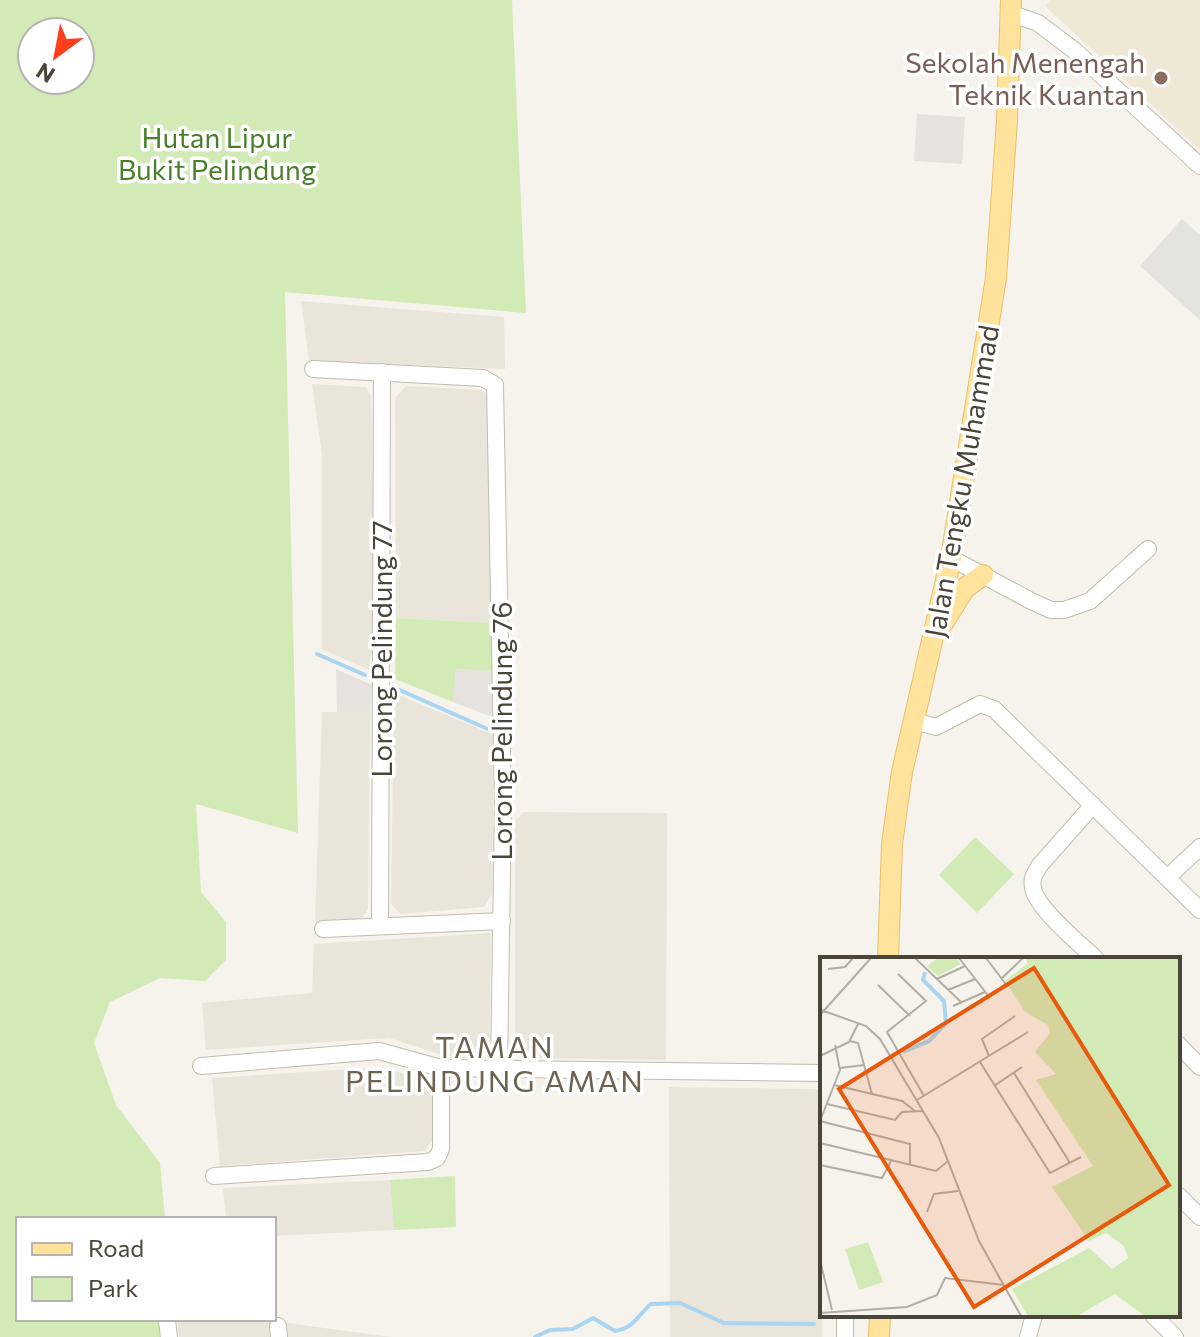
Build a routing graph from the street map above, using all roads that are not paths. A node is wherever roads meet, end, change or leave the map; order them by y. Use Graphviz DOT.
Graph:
graph roads {
  1 [pos="1010,7"];
  2 [pos="1200,166"];
  3 [pos="313,369"];
  4 [pos="382,372"];
  5 [pos="1148,549"];
  6 [pos="951,558"];
  7 [pos="983,575"];
  8 [pos="932,644"];
  9 [pos="914,721"];
  10 [pos="1093,805"];
  11 [pos="1200,847"];
  12 [pos="1168,877"];
  13 [pos="1200,910"];
  14 [pos="502,921"];
  15 [pos="380,926"];
  16 [pos="323,929"];
  17 [pos="888,957"];
  18 [pos="1094,957"];
  19 [pos="1180,1046"];
  20 [pos="201,1066"];
  21 [pos="1200,1067"];
  22 [pos="441,1068"];
  23 [pos="499,1069"];
  24 [pos="820,1073"];
  25 [pos="214,1176"];
  26 [pos="1180,1197"];
  27 [pos="1200,1217"];
  28 [pos="880,1317"];
  29 [pos="1033,1317"];
  30 [pos="1155,1317"];
  31 [pos="879,1337"];
  32 [pos="1028,1337"];
  33 [pos="1175,1337"];
  1 -- 2 [label="street"];
  1 -- 6 [label="main road, Jalan Tengku Muhammad"];
  3 -- 4 [label="street"];
  4 -- 14 [label="street, Lorong Pelindung 76"];
  4 -- 15 [label="street, Lorong Pelindung 77"];
  5 -- 7 [label="street"];
  6 -- 7 [label="street"];
  6 -- 8 [label="main road, Jalan Tengku Muhammad"];
  7 -- 8 [label="main road"];
  8 -- 9 [label="main road, Jalan Tengku Muhammad"];
  9 -- 10 [label="street"];
  9 -- 17 [label="main road, Jalan Tengku Muhammad"];
  10 -- 12 [label="street"];
  10 -- 18 [label="street"];
  11 -- 12 [label="street"];
  12 -- 13 [label="street"];
  14 -- 15 [label="street"];
  14 -- 23 [label="street, Lorong Pelindung 76"];
  15 -- 16 [label="street"];
  19 -- 21 [label="street"];
  20 -- 22 [label="street"];
  22 -- 23 [label="street"];
  22 -- 25 [label="street"];
  23 -- 24 [label="street"];
  26 -- 27 [label="street"];
  28 -- 31 [label="main road"];
  29 -- 32 [label="street"];
  30 -- 33 [label="street"];
}
